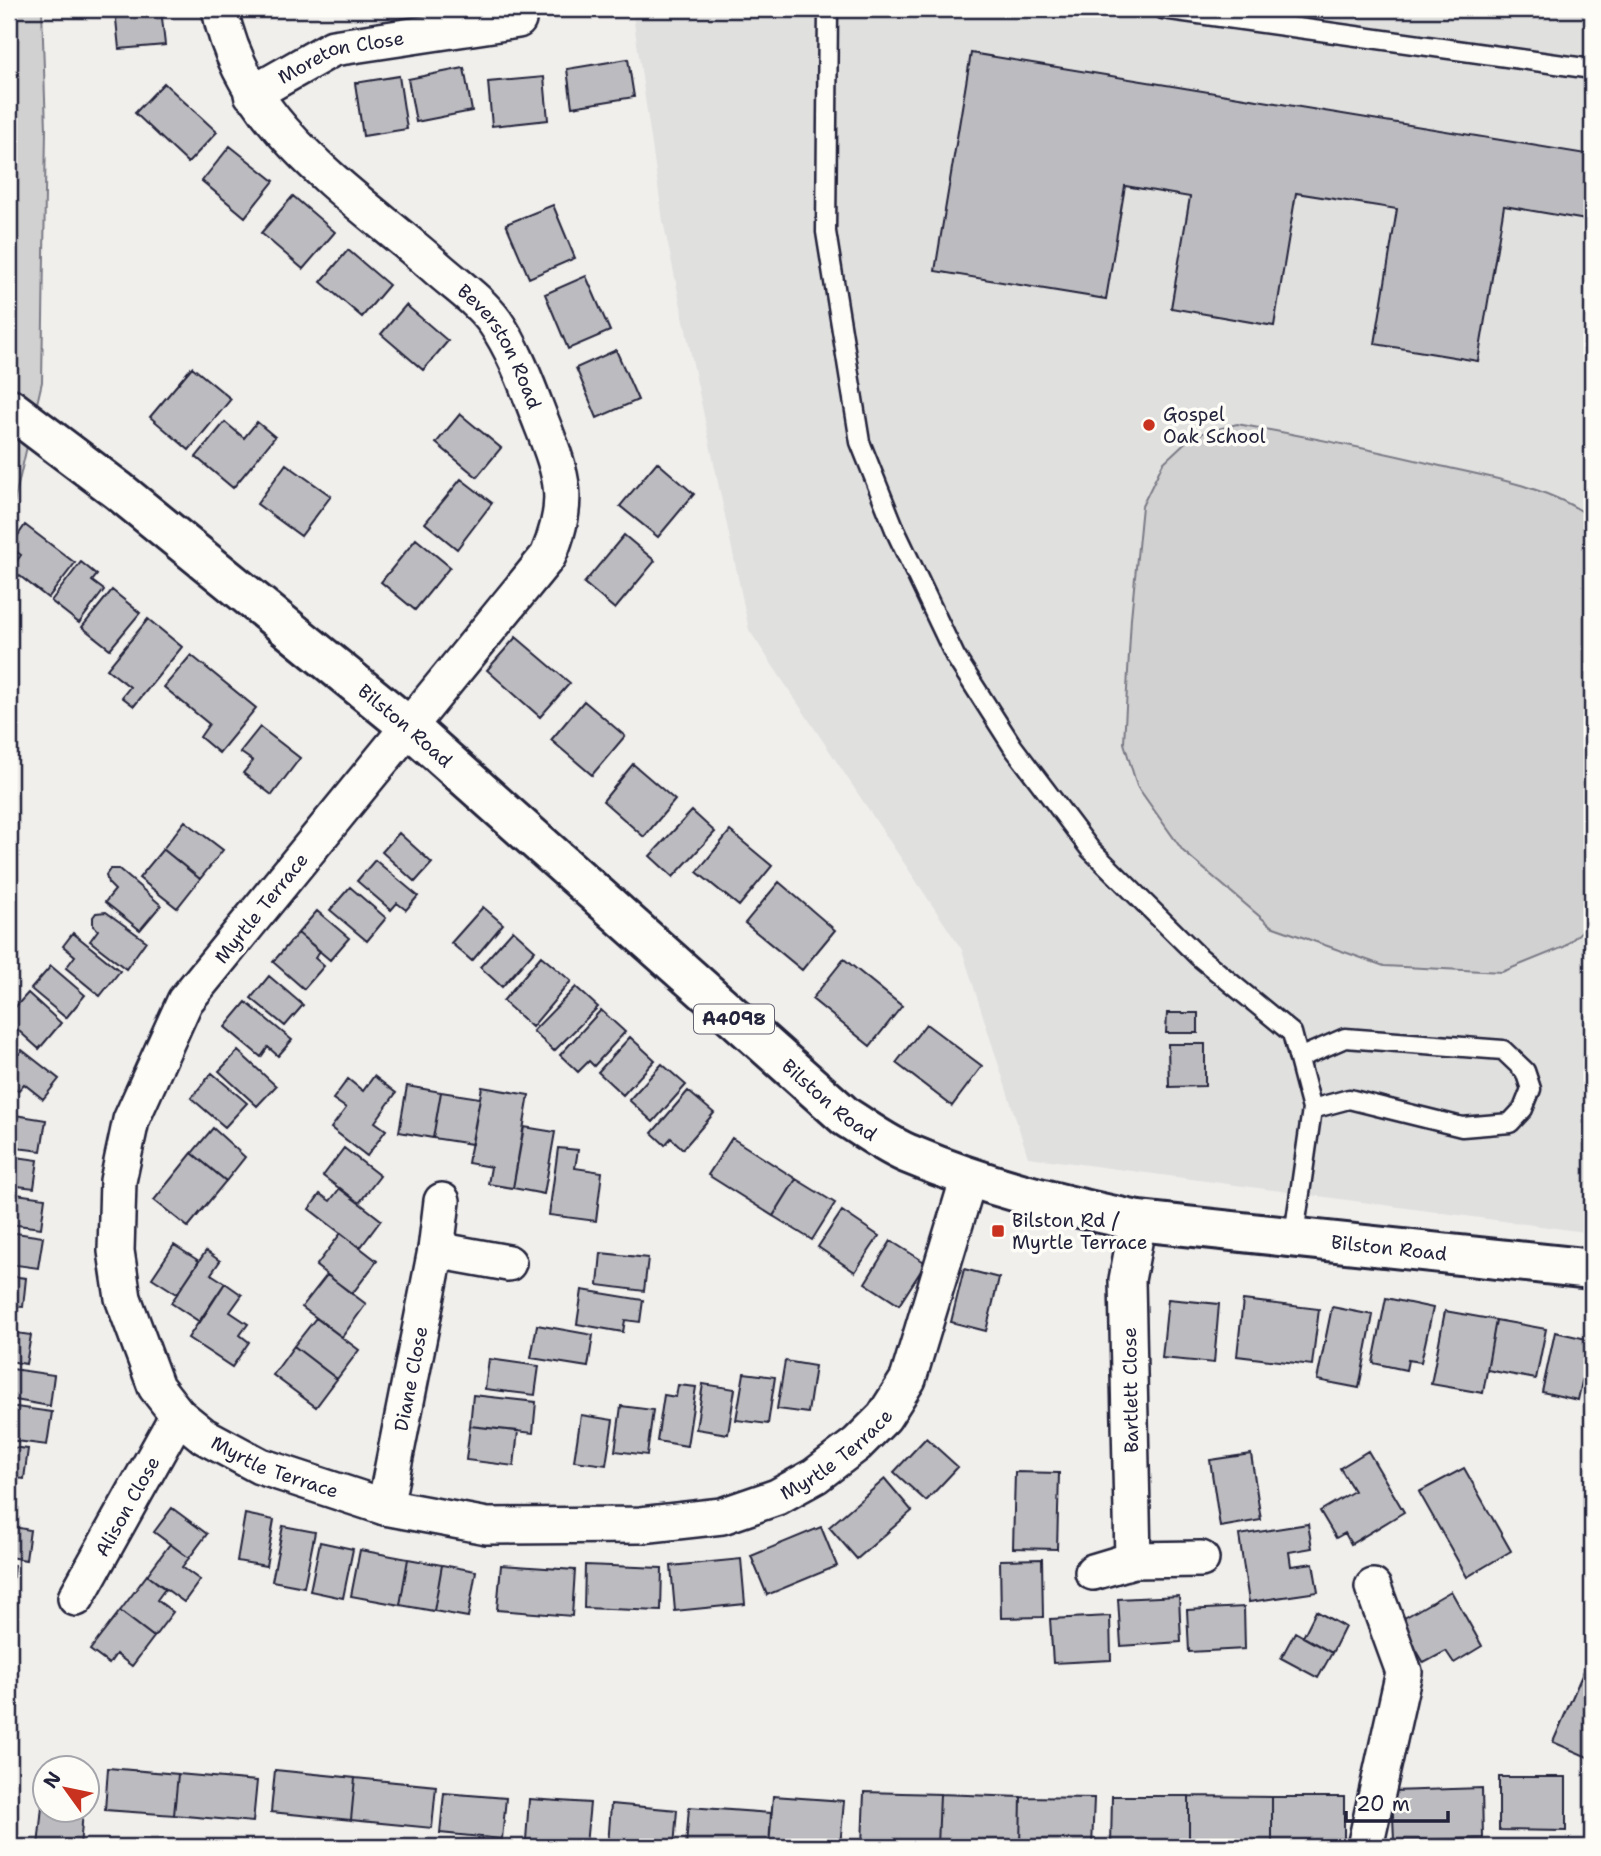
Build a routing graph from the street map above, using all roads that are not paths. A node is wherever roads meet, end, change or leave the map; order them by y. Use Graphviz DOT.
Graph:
graph roads {
  1 [pos="220,9"];
  2 [pos="828,9"];
  3 [pos="1163,9"];
  4 [pos="518,20"];
  5 [pos="1592,69"];
  6 [pos="252,94"];
  7 [pos="22,416"];
  8 [pos="409,727"];
  9 [pos="1299,1058"];
  10 [pos="1312,1109"];
  11 [pos="969,1177"];
  12 [pos="442,1201"];
  13 [pos="1138,1221"];
  14 [pos="1294,1235"];
  15 [pos="436,1250"];
  16 [pos="508,1263"];
  17 [pos="1592,1269"];
  18 [pos="178,1415"];
  19 [pos="385,1507"];
  20 [pos="1201,1559"];
  21 [pos="1133,1560"];
  22 [pos="1093,1572"];
  23 [pos="1373,1587"];
  24 [pos="76,1598"];
  25 [pos="1365,1847"];
  1 -- 6 [label="street, Beverston Road"];
  2 -- 9 [label="lane"];
  3 -- 5 [label="lane"];
  4 -- 6 [label="street, Moreton Close"];
  6 -- 8 [label="street, Beverston Road"];
  7 -- 8 [label="main road, Bilston Road / A4098"];
  8 -- 11 [label="main road, Bilston Road / A4098"];
  8 -- 18 [label="street, Myrtle Terrace"];
  9 -- 10 [label="lane"];
  9 -- 10 [label="lane"];
  10 -- 14 [label="lane"];
  11 -- 13 [label="main road, Bilston Road / A4098"];
  11 -- 19 [label="street, Myrtle Terrace"];
  12 -- 15 [label="street, Diane Close"];
  13 -- 14 [label="main road, Bilston Road / A4098"];
  13 -- 21 [label="street, Bartlett Close"];
  14 -- 17 [label="main road, Bilston Road / A4098"];
  15 -- 16 [label="street"];
  15 -- 19 [label="street, Diane Close"];
  18 -- 19 [label="street, Myrtle Terrace"];
  18 -- 24 [label="street, Alison Close"];
  20 -- 21 [label="street"];
  21 -- 22 [label="street"];
  23 -- 25 [label="street"];
}
